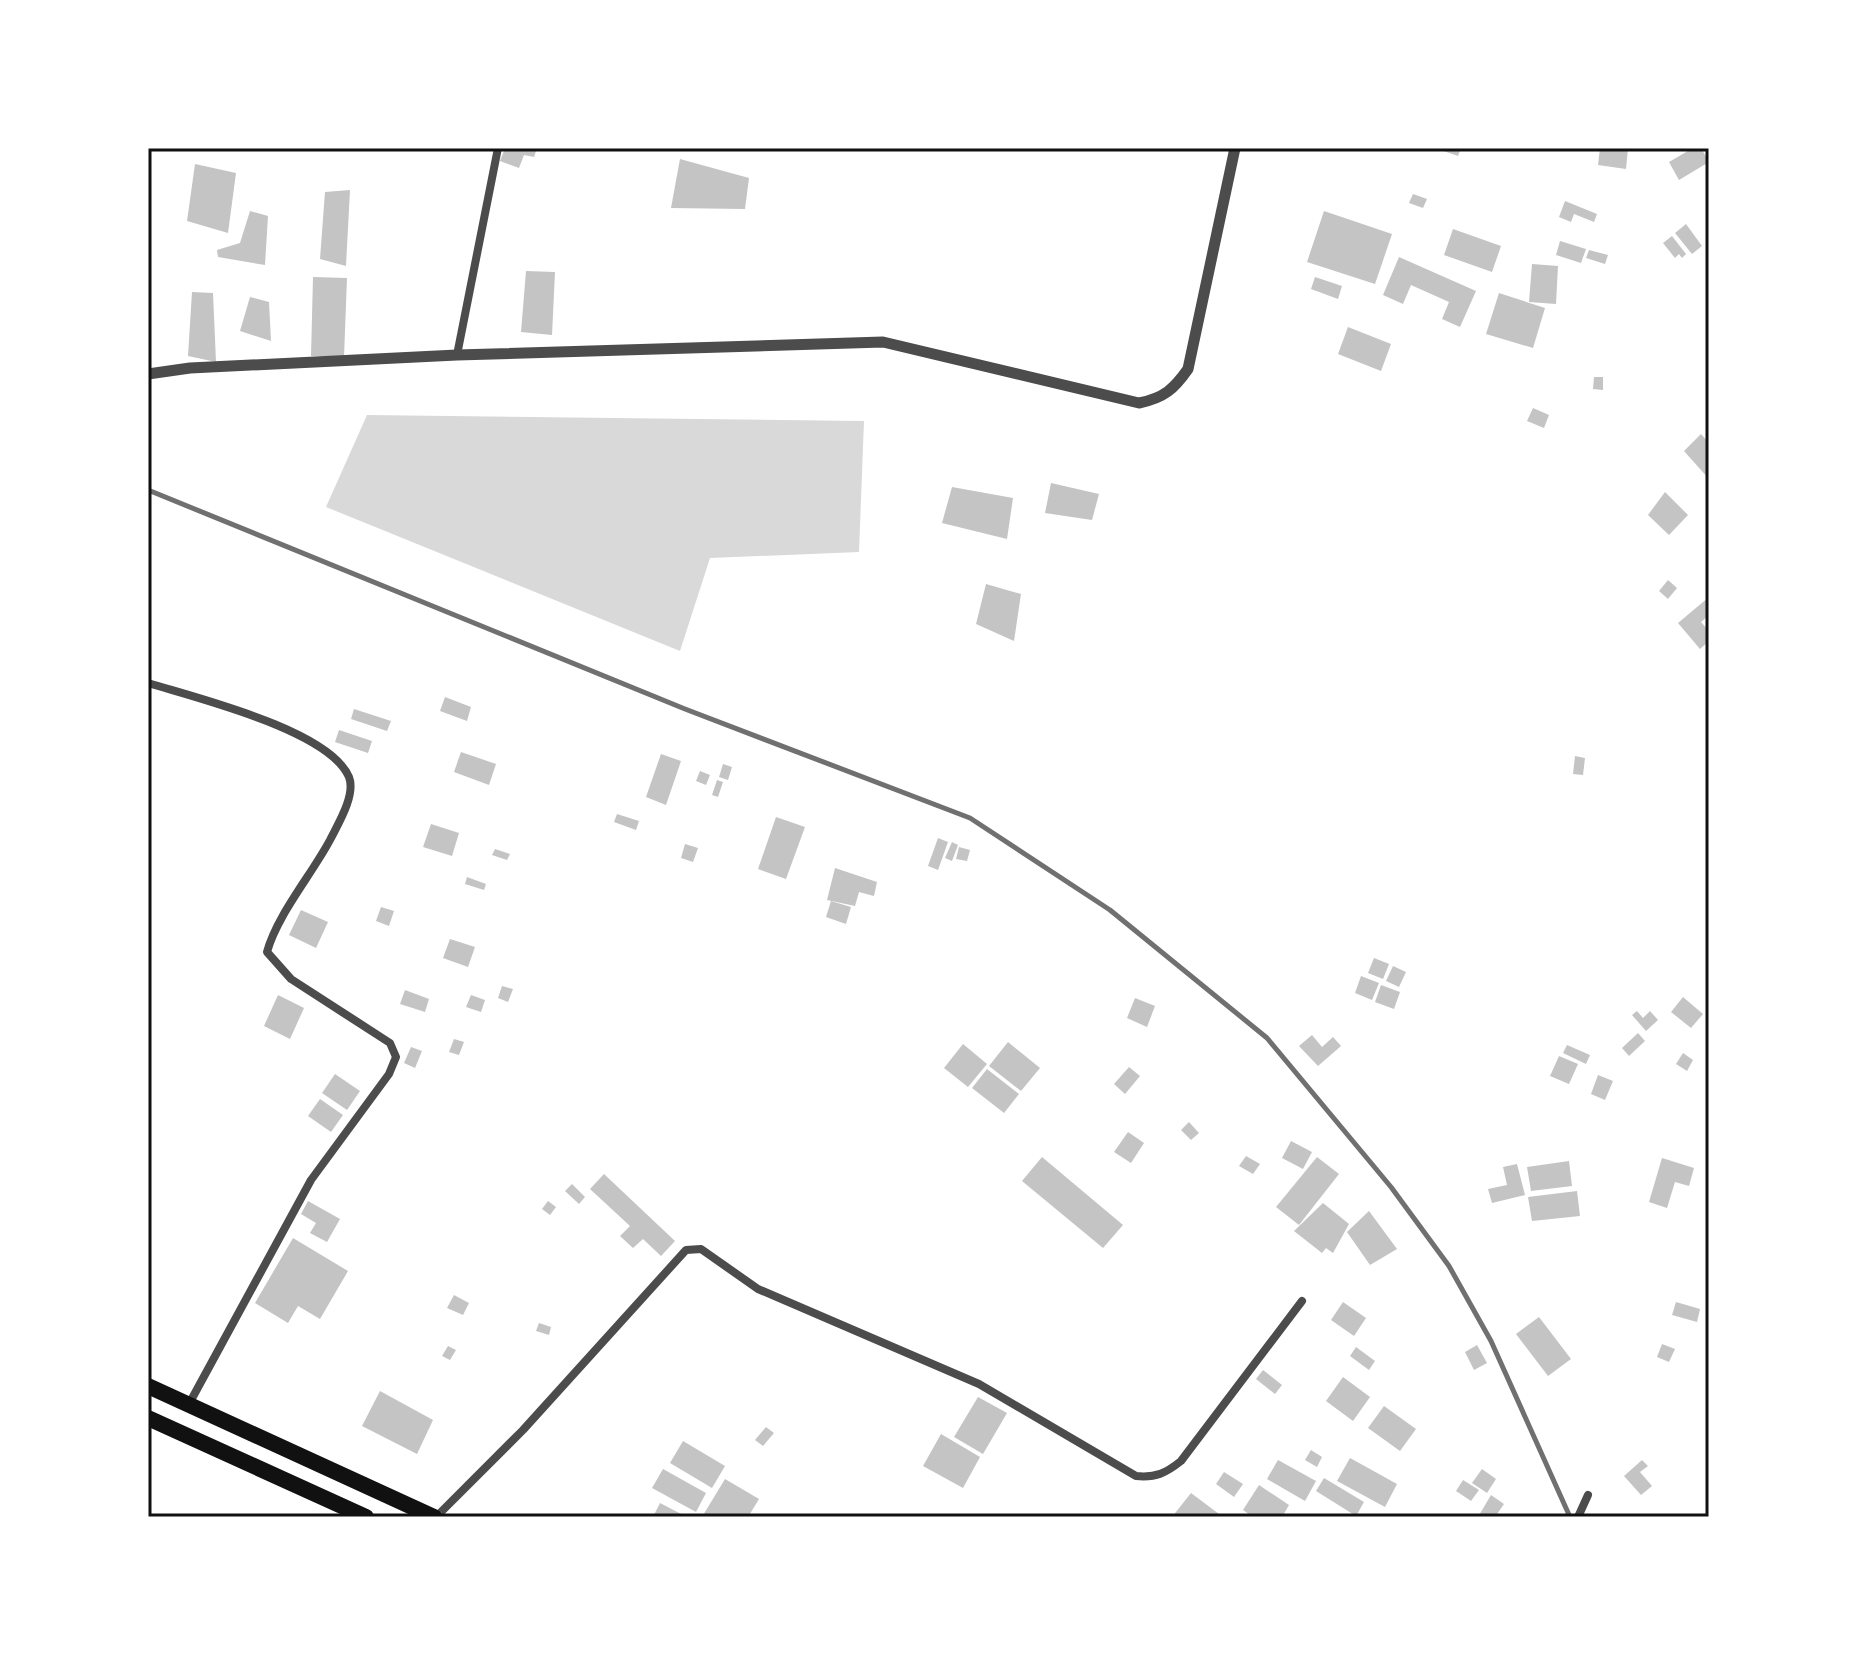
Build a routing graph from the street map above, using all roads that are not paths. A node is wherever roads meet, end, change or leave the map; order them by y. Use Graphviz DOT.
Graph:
graph roads {
  1 [pos="498,148"];
  2 [pos="1235,148"];
  3 [pos="457,355"];
  4 [pos="148,374"];
  5 [pos="148,683"];
  6 [pos="1302,1301"];
  7 [pos="148,1386"];
  8 [pos="189,1404"];
  9 [pos="148,1418"];
  10 [pos="1588,1495"];
  11 [pos="366,1517"];
  12 [pos="435,1517"];
  13 [pos="1578,1517"];
  1 -- 3 [label="street"];
  2 -- 3 [label="street"];
  3 -- 4 [label="street"];
  5 -- 8 [label="street"];
  6 -- 12 [label="street"];
  7 -- 8 [label="highway"];
  8 -- 12 [label="highway"];
  9 -- 11 [label="highway"];
  10 -- 13 [label="street"];
}
